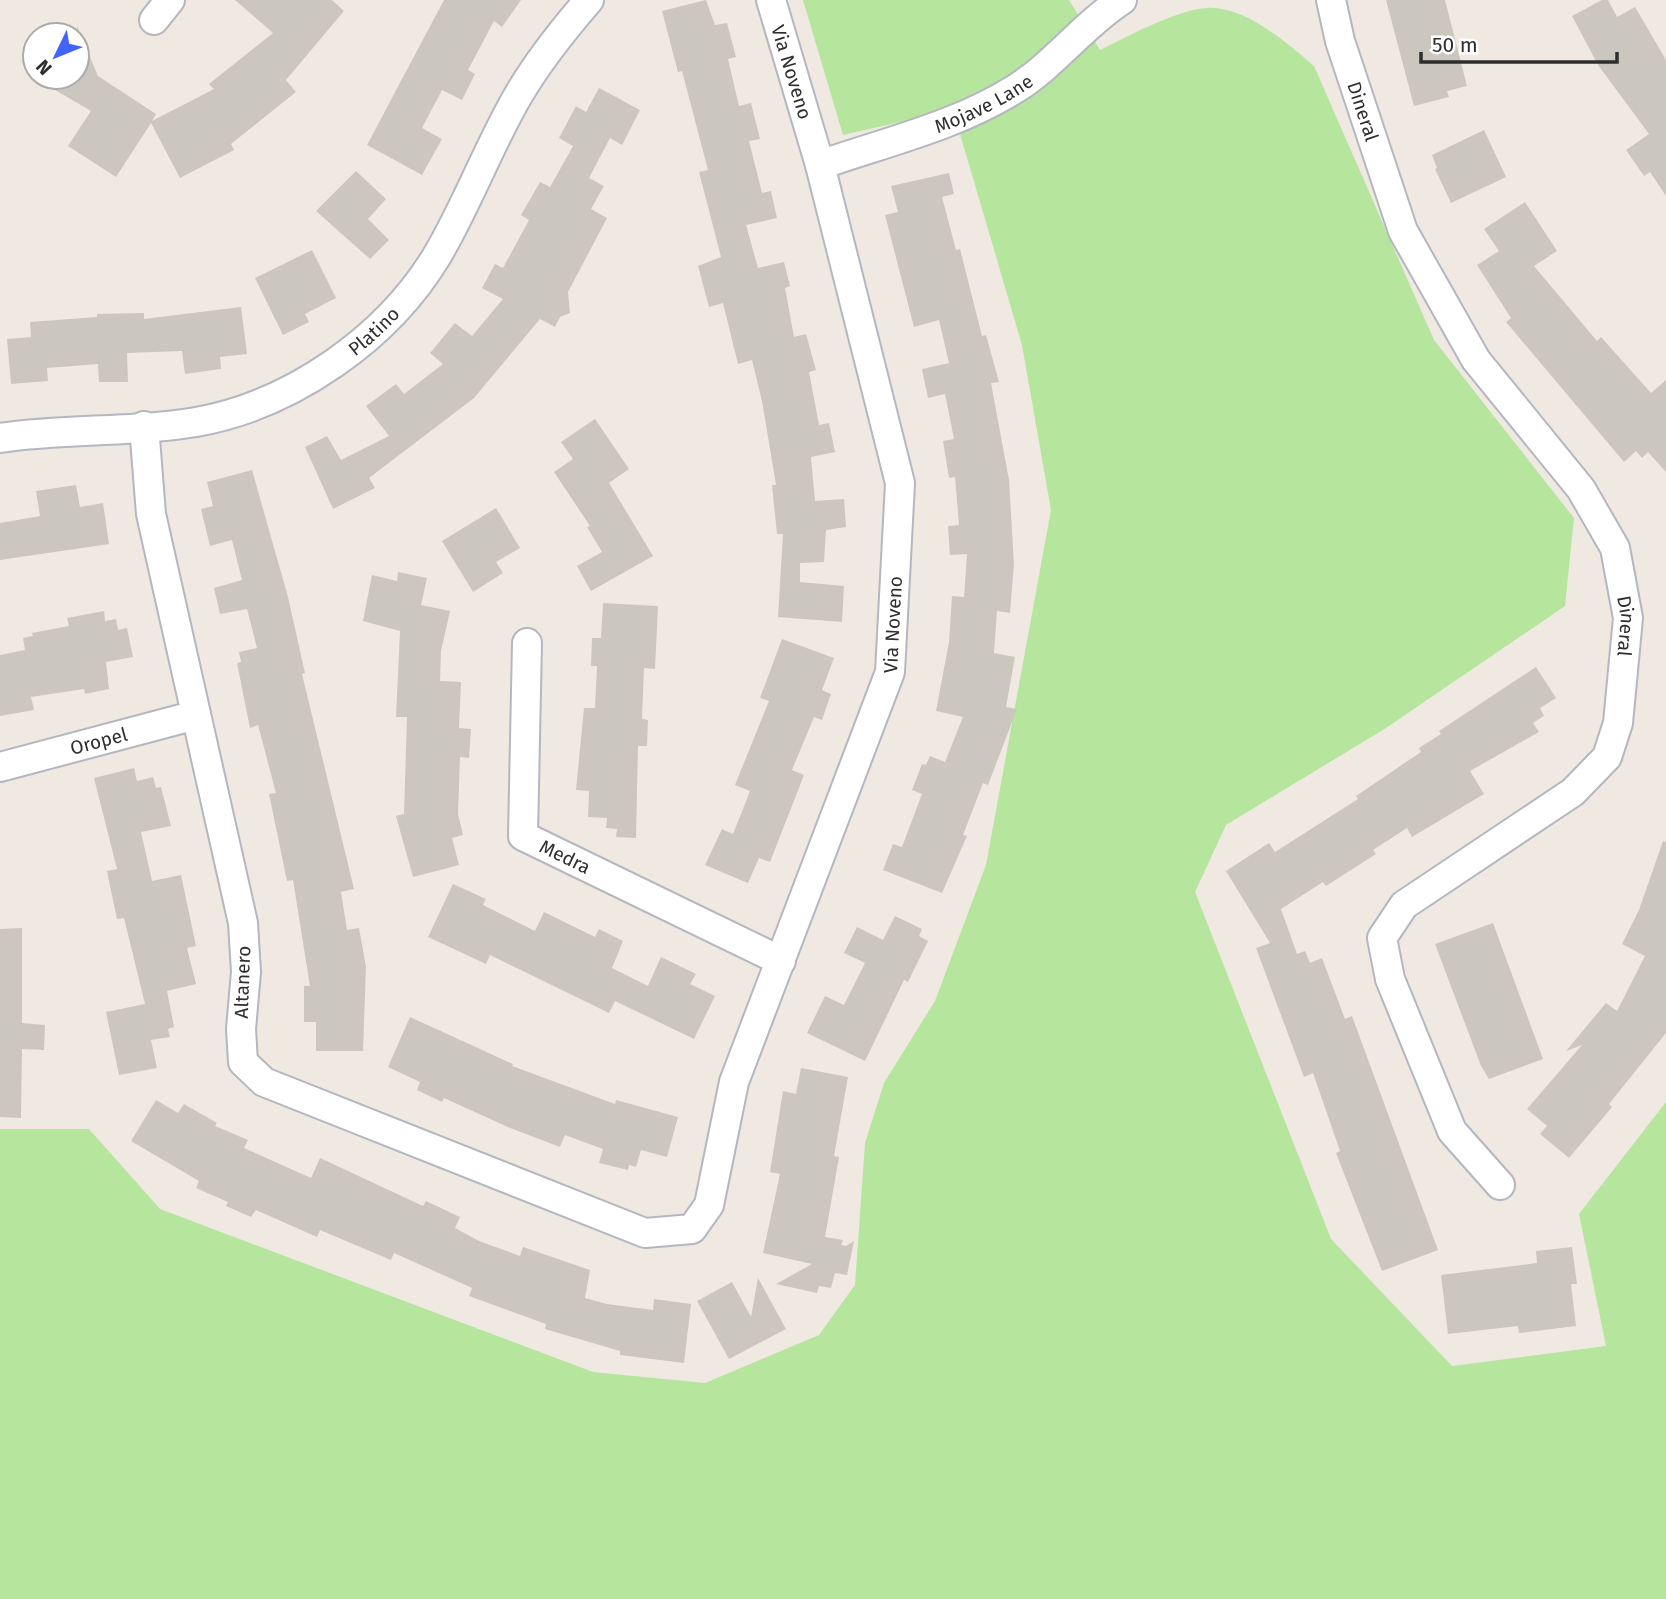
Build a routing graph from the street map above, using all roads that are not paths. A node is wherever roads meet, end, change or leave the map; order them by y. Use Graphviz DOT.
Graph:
graph roads {
  1 [pos="589,0"];
  2 [pos="771,0"];
  3 [pos="1331,0"];
  4 [pos="1104,5"];
  5 [pos="820,165"];
  6 [pos="144,426"];
  7 [pos="0,438"];
  8 [pos="527,643"];
  9 [pos="196,715"];
  10 [pos="0,767"];
  11 [pos="781,961"];
  12 [pos="1500,1185"];
  13 [pos="692,1229"];
  1 -- 6 [label="street, Platino"];
  2 -- 5 [label="street, Via Noveno"];
  3 -- 12 [label="street, Dineral"];
  4 -- 5 [label="street, Mojave Lane"];
  5 -- 11 [label="street, Via Noveno"];
  6 -- 7 [label="street, Platino"];
  6 -- 9 [label="street, Altanero"];
  8 -- 11 [label="street, Medra"];
  9 -- 10 [label="street, Oropel"];
  9 -- 13 [label="street, Altanero"];
  11 -- 13 [label="street, Via Noveno"];
}
